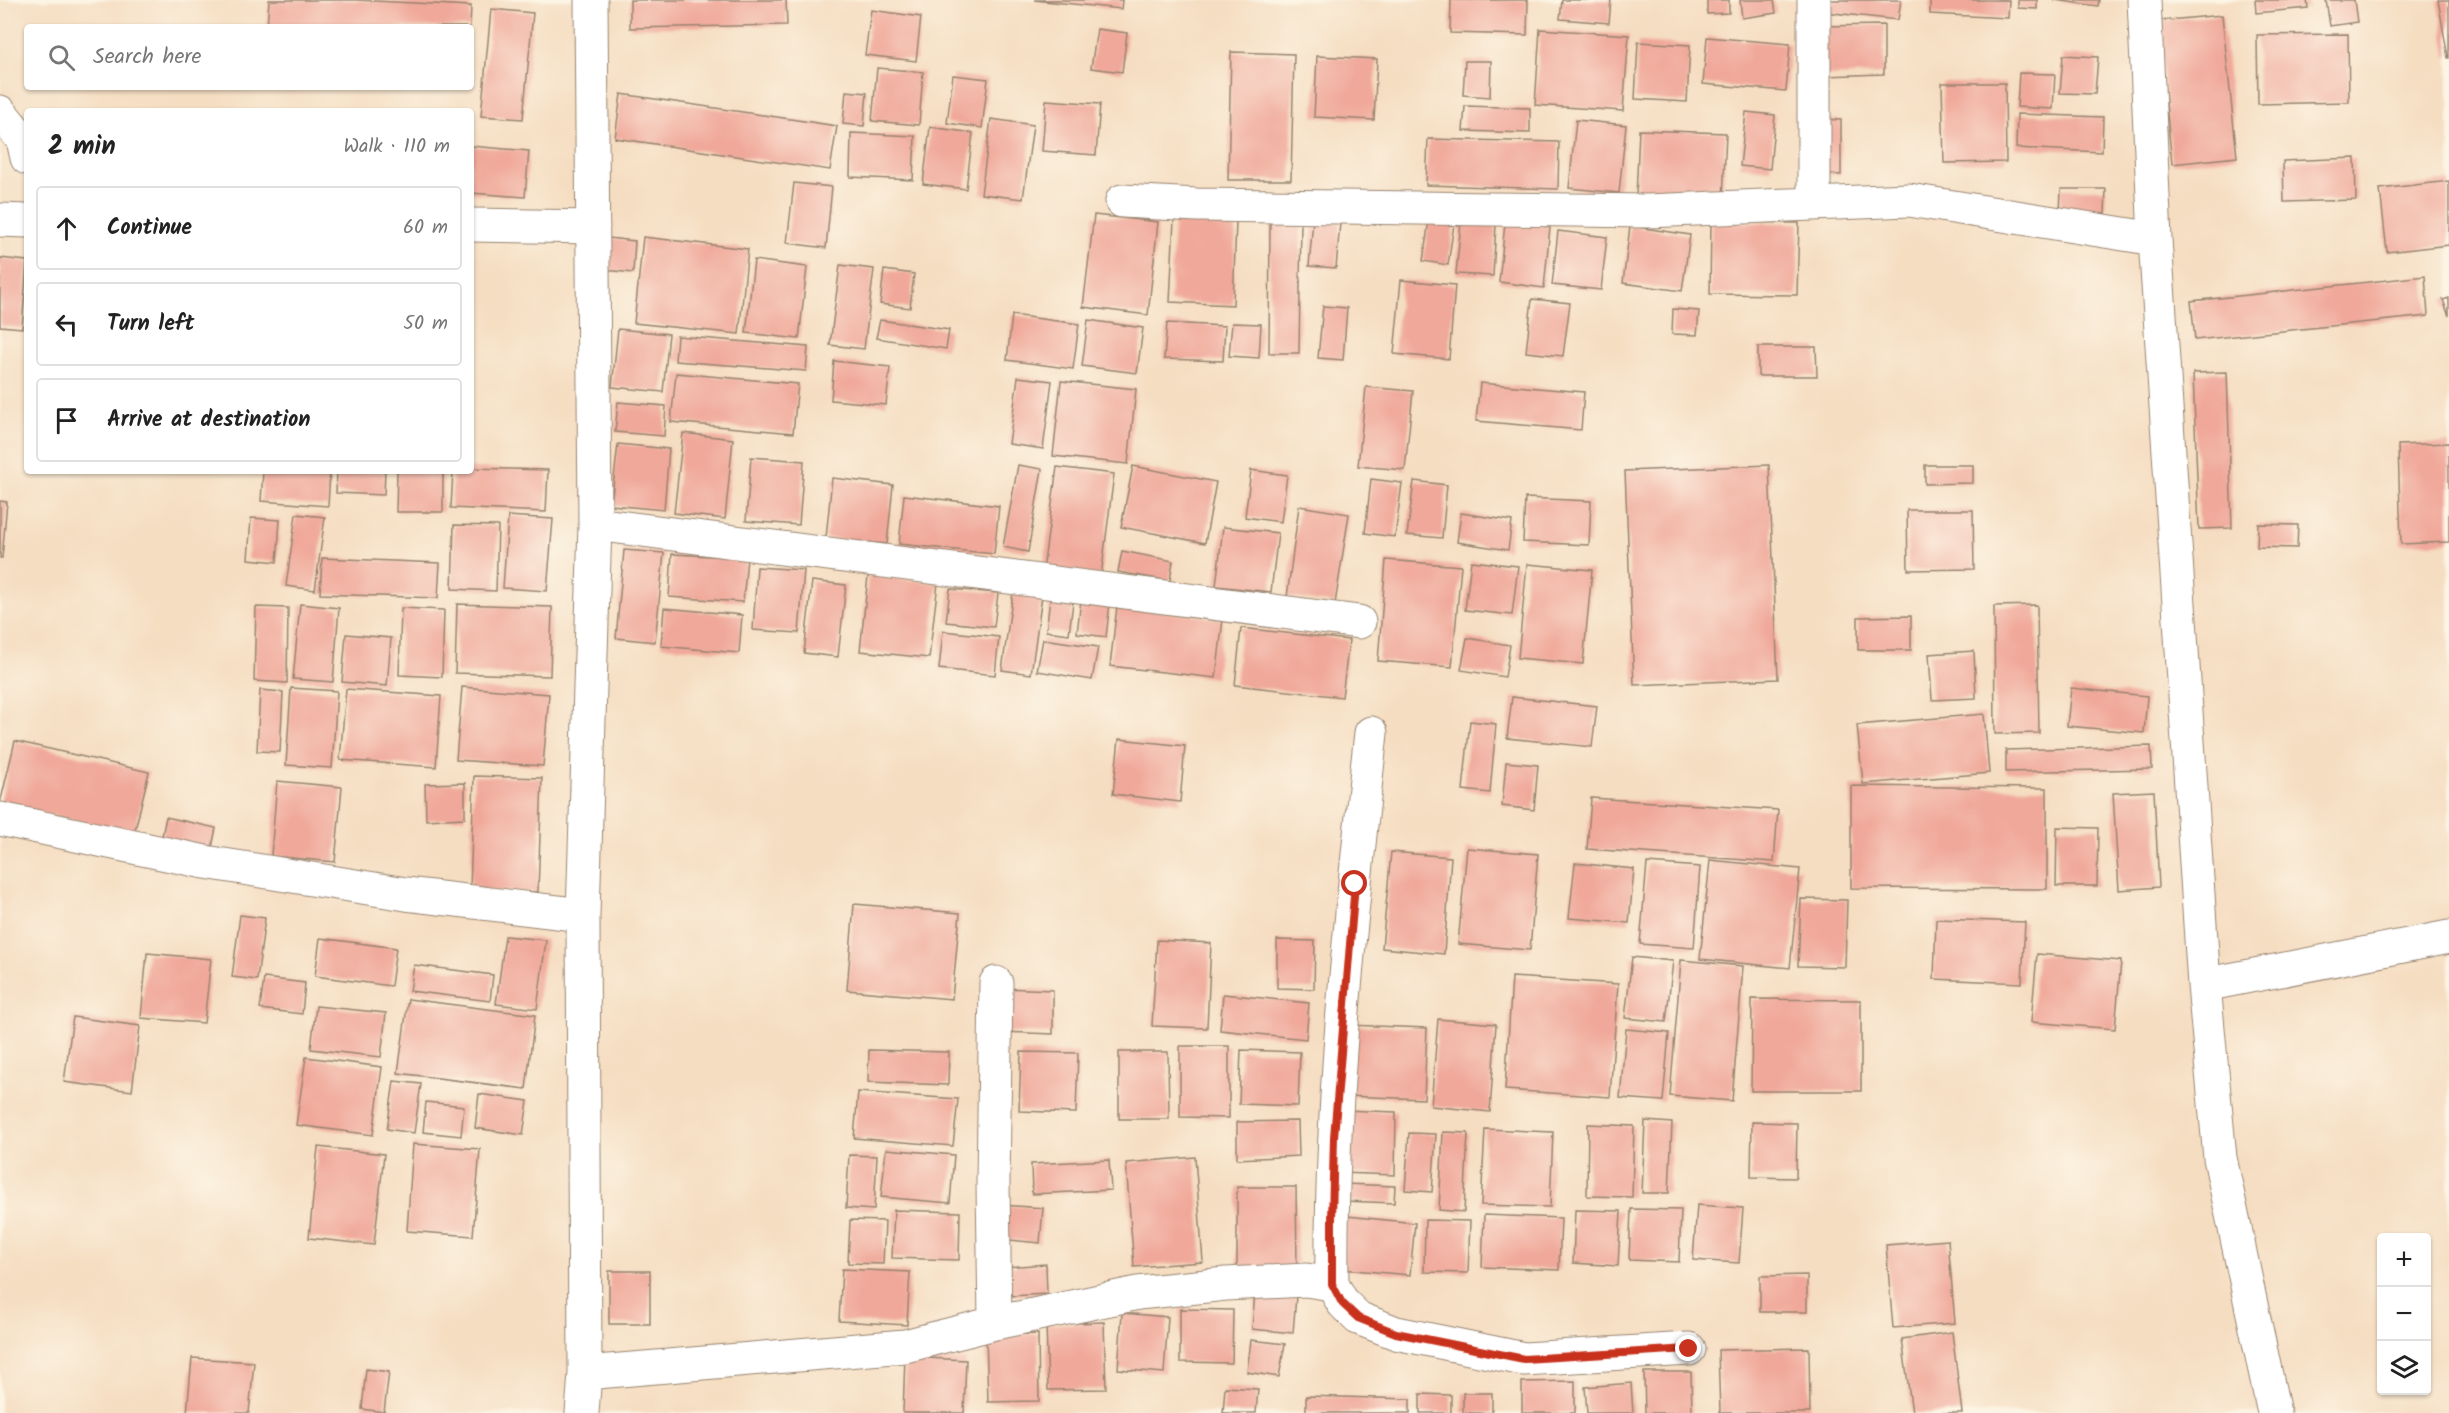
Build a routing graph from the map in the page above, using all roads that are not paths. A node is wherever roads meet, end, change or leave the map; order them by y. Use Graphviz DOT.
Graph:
graph roads {
  1 [pos="591,0"];
  2 [pos="1814,0"];
  3 [pos="2144,0"];
  4 [pos="0,112"];
  5 [pos="24,144"];
  6 [pos="1122,201"];
  7 [pos="1814,203"];
  8 [pos="0,220"];
  9 [pos="24,221"];
  10 [pos="474,225"];
  11 [pos="593,226"];
  12 [pos="2155,238"];
  13 [pos="595,524"];
  14 [pos="1359,622"];
  15 [pos="1371,733"];
  16 [pos="0,819"];
  17 [pos="583,915"];
  18 [pos="2449,937"];
  19 [pos="996,983"];
  20 [pos="2204,985"];
  21 [pos="1332,1284"];
  22 [pos="995,1323"];
  23 [pos="1689,1349"];
  24 [pos="585,1373"];
  25 [pos="582,1413"];
  26 [pos="2274,1413"];
  1 -- 11 [label="street"];
  2 -- 7 [label="street"];
  3 -- 12 [label="street"];
  4 -- 5 [label="street"];
  6 -- 7 [label="street"];
  7 -- 12 [label="street"];
  8 -- 9 [label="street"];
  10 -- 11 [label="street"];
  11 -- 13 [label="street"];
  12 -- 20 [label="street"];
  13 -- 14 [label="street"];
  13 -- 17 [label="street"];
  15 -- 21 [label="street"];
  16 -- 17 [label="street"];
  17 -- 24 [label="street"];
  18 -- 20 [label="street"];
  19 -- 22 [label="street"];
  20 -- 26 [label="street"];
  21 -- 22 [label="street"];
  21 -- 23 [label="street"];
  22 -- 24 [label="street"];
  24 -- 25 [label="street"];
}
